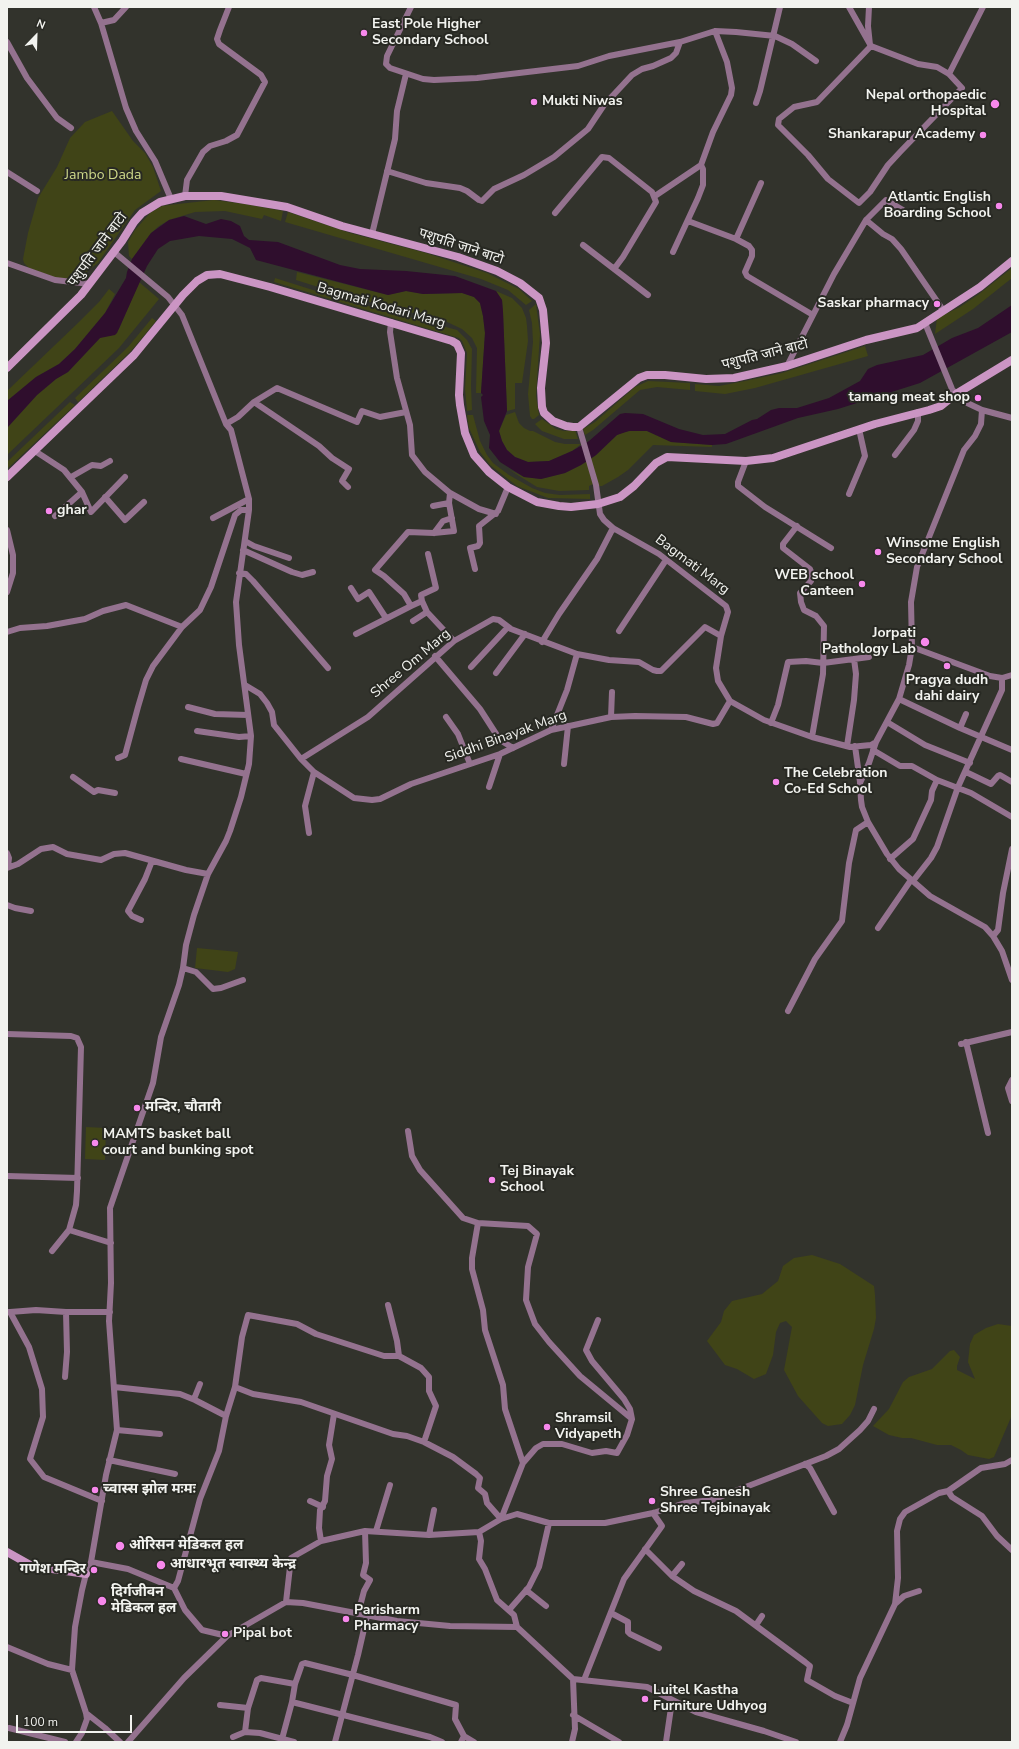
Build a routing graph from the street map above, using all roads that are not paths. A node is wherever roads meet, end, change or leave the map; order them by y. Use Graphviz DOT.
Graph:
graph roads {
  1 [pos="94,7"];
  2 [pos="126,7"];
  3 [pos="229,7"];
  4 [pos="411,7"];
  5 [pos="780,7"];
  6 [pos="849,7"];
  7 [pos="869,7"];
  8 [pos="983,7"];
  9 [pos="101,23"];
  10 [pos="715,31"];
  11 [pos="773,36"];
  12 [pos="7,42"];
  13 [pos="680,42"];
  14 [pos="870,46"];
  15 [pos="816,61"];
  16 [pos="406,74"];
  17 [pos="949,74"];
  18 [pos="756,103"];
  19 [pos="71,128"];
  20 [pos="701,164"];
  21 [pos="387,171"];
  22 [pos="7,172"];
  23 [pos="762,183"];
  24 [pos="37,191"];
  25 [pos="185,196"];
  26 [pos="655,196"];
  27 [pos="171,198"];
  28 [pos="903,210"];
  29 [pos="556,213"];
  30 [pos="866,220"];
  31 [pos="688,221"];
  32 [pos="372,234"];
  33 [pos="736,239"];
  34 [pos="583,245"];
  35 [pos="114,252"];
  36 [pos="673,252"];
  37 [pos="1012,261"];
  38 [pos="7,263"];
  39 [pos="614,269"];
  40 [pos="90,284"];
  41 [pos="648,295"];
  42 [pos="175,305"];
  43 [pos="943,310"];
  44 [pos="813,315"];
  45 [pos="391,322"];
  46 [pos="925,323"];
  47 [pos="1012,360"];
  48 [pos="788,366"];
  49 [pos="7,368"];
  50 [pos="956,394"];
  51 [pos="254,402"];
  52 [pos="982,410"];
  53 [pos="406,412"];
  54 [pos="918,412"];
  55 [pos="1012,418"];
  56 [pos="226,424"];
  57 [pos="579,426"];
  58 [pos="859,429"];
  59 [pos="35,450"];
  60 [pos="895,456"];
  61 [pos="110,461"];
  62 [pos="746,461"];
  63 [pos="7,477"];
  64 [pos="71,477"];
  65 [pos="125,477"];
  66 [pos="348,487"];
  67 [pos="508,487"];
  68 [pos="82,492"];
  69 [pos="450,493"];
  70 [pos="849,494"];
  71 [pos="105,497"];
  72 [pos="248,499"];
  73 [pos="144,502"];
  74 [pos="449,503"];
  75 [pos="598,504"];
  76 [pos="433,506"];
  77 [pos="250,510"];
  78 [pos="496,514"];
  79 [pos="55,516"];
  80 [pos="213,518"];
  81 [pos="452,518"];
  82 [pos="797,526"];
  83 [pos="614,528"];
  84 [pos="7,530"];
  85 [pos="434,533"];
  86 [pos="245,540"];
  87 [pos="831,548"];
  88 [pos="243,550"];
  89 [pos="428,554"];
  90 [pos="289,558"];
  91 [pos="666,560"];
  92 [pos="475,569"];
  93 [pos="313,572"];
  94 [pos="239,573"];
  95 [pos="351,588"];
  96 [pos="7,592"];
  97 [pos="422,601"];
  98 [pos="411,606"];
  99 [pos="427,612"];
  100 [pos="386,618"];
  101 [pos="413,621"];
  102 [pos="508,626"];
  103 [pos="182,627"];
  104 [pos="619,631"];
  105 [pos="7,632"];
  106 [pos="356,634"];
  107 [pos="525,634"];
  108 [pos="721,636"];
  109 [pos="454,642"];
  110 [pos="542,642"];
  111 [pos="912,646"];
  112 [pos="577,654"];
  113 [pos="435,656"];
  114 [pos="869,657"];
  115 [pos="854,659"];
  116 [pos="823,663"];
  117 [pos="471,667"];
  118 [pos="328,668"];
  119 [pos="496,673"];
  120 [pos="1012,675"];
  121 [pos="1002,678"];
  122 [pos="245,685"];
  123 [pos="612,692"];
  124 [pos="899,699"];
  125 [pos="730,701"];
  126 [pos="188,707"];
  127 [pos="966,714"];
  128 [pos="248,715"];
  129 [pos="446,717"];
  130 [pos="611,717"];
  131 [pos="887,722"];
  132 [pos="771,723"];
  133 [pos="568,726"];
  134 [pos="960,728"];
  135 [pos="551,730"];
  136 [pos="197,731"];
  137 [pos="251,736"];
  138 [pos="812,737"];
  139 [pos="981,737"];
  140 [pos="876,742"];
  141 [pos="846,746"];
  142 [pos="855,746"];
  143 [pos="513,748"];
  144 [pos="873,750"];
  145 [pos="1012,750"];
  146 [pos="500,754"];
  147 [pos="118,758"];
  148 [pos="181,759"];
  149 [pos="301,759"];
  150 [pos="970,763"];
  151 [pos="470,764"];
  152 [pos="564,764"];
  153 [pos="314,772"];
  154 [pos="966,772"];
  155 [pos="246,774"];
  156 [pos="73,777"];
  157 [pos="937,780"];
  158 [pos="1012,782"];
  159 [pos="860,783"];
  160 [pos="489,786"];
  161 [pos="958,787"];
  162 [pos="115,793"];
  163 [pos="1012,817"];
  164 [pos="868,822"];
  165 [pos="309,833"];
  166 [pos="1012,849"];
  167 [pos="7,853"];
  168 [pos="890,859"];
  169 [pos="152,861"];
  170 [pos="8,867"];
  171 [pos="208,874"];
  172 [pos="912,881"];
  173 [pos="7,905"];
  174 [pos="31,911"];
  175 [pos="141,920"];
  176 [pos="878,928"];
  177 [pos="993,936"];
  178 [pos="183,968"];
  179 [pos="243,980"];
  180 [pos="1012,980"];
  181 [pos="788,1011"];
  182 [pos="1012,1032"];
  183 [pos="7,1034"];
  184 [pos="1012,1080"];
  185 [pos="1012,1101"];
  186 [pos="408,1131"];
  187 [pos="988,1133"];
  188 [pos="7,1176"];
  189 [pos="78,1178"];
  190 [pos="478,1223"];
  191 [pos="69,1230"];
  192 [pos="111,1243"];
  193 [pos="52,1251"];
  194 [pos="388,1305"];
  195 [pos="9,1312"];
  196 [pos="66,1312"];
  197 [pos="110,1312"];
  198 [pos="598,1320"];
  199 [pos="399,1356"];
  200 [pos="66,1377"];
  201 [pos="200,1384"];
  202 [pos="114,1387"];
  203 [pos="235,1387"];
  204 [pos="194,1399"];
  205 [pos="874,1408"];
  206 [pos="334,1414"];
  207 [pos="226,1416"];
  208 [pos="632,1419"];
  209 [pos="116,1430"];
  210 [pos="160,1434"];
  211 [pos="424,1442"];
  212 [pos="110,1460"];
  213 [pos="1012,1460"];
  214 [pos="523,1463"];
  215 [pos="806,1464"];
  216 [pos="175,1474"];
  217 [pos="390,1485"];
  218 [pos="948,1491"];
  219 [pos="102,1501"];
  220 [pos="310,1501"];
  221 [pos="323,1507"];
  222 [pos="434,1510"];
  223 [pos="834,1512"];
  224 [pos="654,1513"];
  225 [pos="502,1519"];
  226 [pos="549,1523"];
  227 [pos="365,1531"];
  228 [pos="376,1531"];
  229 [pos="479,1532"];
  230 [pos="429,1535"];
  231 [pos="321,1541"];
  232 [pos="645,1549"];
  233 [pos="1012,1550"];
  234 [pos="7,1552"];
  235 [pos="91,1562"];
  236 [pos="682,1564"];
  237 [pos="86,1574"];
  238 [pos="672,1576"];
  239 [pos="174,1588"];
  240 [pos="526,1590"];
  241 [pos="919,1591"];
  242 [pos="286,1602"];
  243 [pos="895,1604"];
  244 [pos="546,1606"];
  245 [pos="509,1610"];
  246 [pos="611,1613"];
  247 [pos="358,1614"];
  248 [pos="367,1616"];
  249 [pos="762,1616"];
  250 [pos="756,1625"];
  251 [pos="517,1627"];
  252 [pos="227,1636"];
  253 [pos="7,1647"];
  254 [pos="659,1648"];
  255 [pos="72,1670"];
  256 [pos="353,1675"];
  257 [pos="573,1679"];
  258 [pos="584,1680"];
  259 [pos="295,1684"];
  260 [pos="672,1701"];
  261 [pos="292,1702"];
  262 [pos="853,1703"];
  263 [pos="220,1706"];
  264 [pos="248,1708"];
  265 [pos="86,1713"];
  266 [pos="342,1714"];
  267 [pos="574,1715"];
  268 [pos="9,1728"];
  269 [pos="245,1732"];
  270 [pos="233,1737"];
  271 [pos="282,1739"];
  272 [pos="462,1739"];
  273 [pos="65,1742"];
  274 [pos="76,1742"];
  275 [pos="120,1742"];
  276 [pos="128,1742"];
  277 [pos="294,1742"];
  278 [pos="335,1742"];
  279 [pos="442,1742"];
  280 [pos="474,1742"];
  281 [pos="572,1742"];
  282 [pos="619,1742"];
  283 [pos="666,1742"];
  284 [pos="796,1742"];
  285 [pos="840,1742"];
  1 -- 9 [label="street"];
  2 -- 9 [label="street"];
  3 -- 25 [label="street"];
  4 -- 16 [label="street"];
  5 -- 11 [label="street"];
  6 -- 14 [label="street"];
  7 -- 14 [label="street"];
  8 -- 17 [label="street"];
  9 -- 27 [label="street"];
  10 -- 11 [label="street"];
  10 -- 13 [label="street"];
  10 -- 20 [label="street"];
  11 -- 15 [label="street"];
  11 -- 18 [label="street"];
  12 -- 19 [label="street"];
  13 -- 16 [label="street"];
  13 -- 21 [label="street"];
  14 -- 17 [label="street"];
  14 -- 17 [label="street"];
  16 -- 21 [label="street"];
  20 -- 26 [label="street"];
  20 -- 31 [label="street"];
  21 -- 32 [label="street"];
  22 -- 24 [label="street"];
  23 -- 33 [label="street"];
  25 -- 27 [label="main road, पशुपति जाने बाटो"];
  25 -- 32 [label="main road, पशुपति जाने बाटो"];
  26 -- 29 [label="street"];
  26 -- 39 [label="street"];
  27 -- 35 [label="main road, पशुपति जाने बाटो"];
  28 -- 30 [label="street"];
  30 -- 43 [label="street"];
  30 -- 44 [label="street"];
  31 -- 33 [label="street"];
  31 -- 36 [label="street"];
  32 -- 57 [label="main road, पशुपति जाने बाटो"];
  33 -- 44 [label="street"];
  34 -- 39 [label="street"];
  35 -- 40 [label="main road, पशुपति जाने बाटो"];
  35 -- 42 [label="street"];
  37 -- 43 [label="main road, पशुपति जाने बाटो"];
  38 -- 40 [label="street"];
  39 -- 41 [label="street"];
  40 -- 49 [label="main road, पशुपति जाने बाटो"];
  42 -- 45 [label="main road, Bagmati Kodari Marg"];
  42 -- 56 [label="street"];
  42 -- 59 [label="main road, Bagmati Kodari Marg"];
  43 -- 46 [label="main road, पशुपति जाने बाटो"];
  44 -- 48 [label="street"];
  45 -- 53 [label="street"];
  45 -- 67 [label="main road, Bagmati Kodari Marg"];
  46 -- 48 [label="main road, पशुपति जाने बाटो"];
  46 -- 50 [label="street"];
  47 -- 50 [label="main road, Bagmati Kodari Marg"];
  48 -- 57 [label="main road, पशुपति जाने बाटो"];
  50 -- 52 [label="street"];
  50 -- 54 [label="main road, Bagmati Kodari Marg"];
  51 -- 53 [label="street"];
  51 -- 56 [label="street"];
  51 -- 66 [label="street"];
  52 -- 55 [label="street"];
  52 -- 111 [label="street"];
  53 -- 69 [label="street"];
  54 -- 58 [label="main road, Bagmati Kodari Marg"];
  54 -- 60 [label="street"];
  56 -- 72 [label="street"];
  57 -- 75 [label="street, Bagmati Marg"];
  58 -- 62 [label="main road, Bagmati Kodari Marg"];
  58 -- 70 [label="street"];
  59 -- 63 [label="main road, Bagmati Kodari Marg"];
  59 -- 64 [label="street"];
  61 -- 64 [label="street"];
  62 -- 75 [label="main road, Bagmati Kodari Marg"];
  62 -- 82 [label="street"];
  64 -- 68 [label="street"];
  65 -- 71 [label="street"];
  67 -- 75 [label="main road, Bagmati Kodari Marg"];
  67 -- 78 [label="street"];
  68 -- 71 [label="street"];
  68 -- 79 [label="street"];
  69 -- 74 [label="street"];
  69 -- 78 [label="street"];
  71 -- 73 [label="street"];
  72 -- 77 [label="street"];
  72 -- 80 [label="street"];
  74 -- 76 [label="street"];
  74 -- 81 [label="street"];
  75 -- 83 [label="street, Bagmati Marg"];
  77 -- 86 [label="street"];
  77 -- 103 [label="street"];
  78 -- 92 [label="street"];
  81 -- 85 [label="street"];
  81 -- 85 [label="street"];
  82 -- 87 [label="street"];
  82 -- 116 [label="street"];
  83 -- 91 [label="street, Bagmati Marg"];
  83 -- 110 [label="street"];
  84 -- 96 [label="street"];
  85 -- 98 [label="street"];
  86 -- 88 [label="street"];
  86 -- 90 [label="street"];
  88 -- 93 [label="street"];
  88 -- 94 [label="street"];
  89 -- 97 [label="street"];
  91 -- 104 [label="street"];
  91 -- 108 [label="street, Bagmati Marg"];
  94 -- 118 [label="street"];
  94 -- 122 [label="street"];
  95 -- 100 [label="street"];
  97 -- 98 [label="street"];
  97 -- 99 [label="street"];
  98 -- 100 [label="street"];
  99 -- 101 [label="street"];
  99 -- 109 [label="street"];
  100 -- 106 [label="street"];
  102 -- 107 [label="street, Shree Om Marg"];
  102 -- 109 [label="street, Shree Om Marg"];
  102 -- 117 [label="street"];
  103 -- 105 [label="street"];
  103 -- 147 [label="street"];
  107 -- 110 [label="street, Shree Om Marg"];
  107 -- 119 [label="street"];
  108 -- 112 [label="street, Shree Om Marg"];
  108 -- 125 [label="street, Bagmati Marg"];
  109 -- 113 [label="street, Shree Om Marg"];
  110 -- 112 [label="street, Shree Om Marg"];
  111 -- 121 [label="street"];
  111 -- 124 [label="street"];
  112 -- 135 [label="street"];
  113 -- 143 [label="street"];
  113 -- 149 [label="street, Shree Om Marg"];
  114 -- 115 [label="street"];
  115 -- 116 [label="street"];
  115 -- 141 [label="street"];
  116 -- 132 [label="street"];
  116 -- 138 [label="street"];
  120 -- 121 [label="street"];
  121 -- 139 [label="street"];
  122 -- 128 [label="street"];
  122 -- 149 [label="street, Siddhi Binayak Marg"];
  123 -- 130 [label="street"];
  124 -- 131 [label="street"];
  124 -- 134 [label="street"];
  125 -- 130 [label="street, Siddhi Binayak Marg"];
  125 -- 132 [label="street"];
  126 -- 128 [label="street"];
  127 -- 134 [label="street"];
  128 -- 137 [label="street"];
  129 -- 151 [label="street"];
  130 -- 133 [label="street, Siddhi Binayak Marg"];
  131 -- 140 [label="street"];
  131 -- 150 [label="street"];
  132 -- 138 [label="street"];
  133 -- 135 [label="street, Siddhi Binayak Marg"];
  133 -- 152 [label="street"];
  134 -- 139 [label="street"];
  135 -- 143 [label="street, Siddhi Binayak Marg"];
  136 -- 137 [label="street"];
  137 -- 155 [label="street"];
  138 -- 141 [label="street"];
  139 -- 145 [label="street"];
  139 -- 150 [label="street"];
  140 -- 142 [label="street"];
  140 -- 144 [label="street"];
  141 -- 142 [label="street"];
  142 -- 159 [label="street"];
  143 -- 146 [label="street, Siddhi Binayak Marg"];
  144 -- 157 [label="street"];
  144 -- 159 [label="street"];
  146 -- 151 [label="street, Siddhi Binayak Marg"];
  146 -- 160 [label="street"];
  148 -- 155 [label="street"];
  149 -- 153 [label="street, Siddhi Binayak Marg"];
  150 -- 154 [label="street"];
  151 -- 153 [label="street, Siddhi Binayak Marg"];
  153 -- 165 [label="street"];
  154 -- 158 [label="street"];
  154 -- 161 [label="street"];
  155 -- 171 [label="street"];
  156 -- 162 [label="street"];
  157 -- 161 [label="street"];
  157 -- 168 [label="street"];
  159 -- 164 [label="street"];
  161 -- 163 [label="street"];
  161 -- 172 [label="street"];
  164 -- 168 [label="street"];
  164 -- 181 [label="street"];
  166 -- 177 [label="street"];
  167 -- 170 [label="street"];
  168 -- 172 [label="street"];
  169 -- 170 [label="street"];
  169 -- 171 [label="street"];
  169 -- 175 [label="street"];
  171 -- 178 [label="street"];
  172 -- 176 [label="street"];
  172 -- 177 [label="street"];
  173 -- 174 [label="street"];
  177 -- 180 [label="street"];
  178 -- 179 [label="street"];
  178 -- 192 [label="street"];
  182 -- 187 [label="street"];
  183 -- 189 [label="street"];
  184 -- 185 [label="street"];
  186 -- 190 [label="street"];
  188 -- 189 [label="street"];
  189 -- 191 [label="street"];
  190 -- 208 [label="street"];
  190 -- 214 [label="street"];
  191 -- 192 [label="street"];
  191 -- 193 [label="street"];
  192 -- 197 [label="street"];
  194 -- 199 [label="street"];
  195 -- 196 [label="street"];
  195 -- 219 [label="street"];
  196 -- 197 [label="street"];
  196 -- 200 [label="street"];
  197 -- 202 [label="street"];
  198 -- 208 [label="street"];
  199 -- 203 [label="street"];
  199 -- 211 [label="street"];
  201 -- 204 [label="street"];
  202 -- 204 [label="street"];
  202 -- 209 [label="street"];
  203 -- 206 [label="street"];
  203 -- 207 [label="street"];
  204 -- 207 [label="street"];
  205 -- 215 [label="street"];
  206 -- 211 [label="street"];
  206 -- 221 [label="street"];
  207 -- 239 [label="street"];
  208 -- 214 [label="street"];
  209 -- 210 [label="street"];
  209 -- 212 [label="street"];
  211 -- 225 [label="street"];
  212 -- 216 [label="street"];
  212 -- 219 [label="street"];
  213 -- 218 [label="street"];
  214 -- 225 [label="street"];
  215 -- 223 [label="street"];
  215 -- 224 [label="street"];
  217 -- 228 [label="street"];
  218 -- 233 [label="street"];
  218 -- 243 [label="street"];
  219 -- 235 [label="street"];
  220 -- 221 [label="street"];
  221 -- 231 [label="street"];
  222 -- 230 [label="street"];
  224 -- 226 [label="street"];
  224 -- 232 [label="street"];
  225 -- 226 [label="street"];
  225 -- 229 [label="street"];
  226 -- 240 [label="street"];
  227 -- 228 [label="street"];
  227 -- 231 [label="street"];
  227 -- 247 [label="street"];
  228 -- 230 [label="street"];
  229 -- 230 [label="street"];
  229 -- 245 [label="street"];
  231 -- 242 [label="street"];
  232 -- 238 [label="street"];
  232 -- 246 [label="street"];
  234 -- 237 [label="main road"];
  235 -- 237 [label="street"];
  235 -- 239 [label="street"];
  236 -- 238 [label="street"];
  237 -- 255 [label="street"];
  238 -- 250 [label="street"];
  239 -- 252 [label="street"];
  240 -- 244 [label="street"];
  240 -- 245 [label="street"];
  241 -- 243 [label="street"];
  242 -- 247 [label="street"];
  242 -- 252 [label="street"];
  243 -- 262 [label="street"];
  245 -- 251 [label="street"];
  246 -- 254 [label="street"];
  246 -- 258 [label="street"];
  247 -- 248 [label="street"];
  248 -- 251 [label="street"];
  248 -- 256 [label="street"];
  249 -- 250 [label="street"];
  250 -- 262 [label="street"];
  251 -- 257 [label="street"];
  252 -- 276 [label="street"];
  253 -- 255 [label="street"];
  255 -- 265 [label="street"];
  256 -- 259 [label="street"];
  256 -- 266 [label="street"];
  256 -- 272 [label="street"];
  257 -- 258 [label="street"];
  257 -- 267 [label="street"];
  258 -- 260 [label="street"];
  259 -- 261 [label="street"];
  259 -- 264 [label="street"];
  260 -- 283 [label="street"];
  260 -- 284 [label="street"];
  261 -- 266 [label="street"];
  261 -- 271 [label="street"];
  262 -- 285 [label="street"];
  263 -- 264 [label="street"];
  264 -- 269 [label="street"];
  265 -- 274 [label="street"];
  265 -- 275 [label="street"];
  266 -- 278 [label="street"];
  266 -- 279 [label="street"];
  267 -- 281 [label="street"];
  267 -- 282 [label="street"];
  268 -- 273 [label="street"];
  269 -- 270 [label="street"];
  269 -- 271 [label="street"];
  271 -- 277 [label="street"];
  272 -- 280 [label="street"];
}
